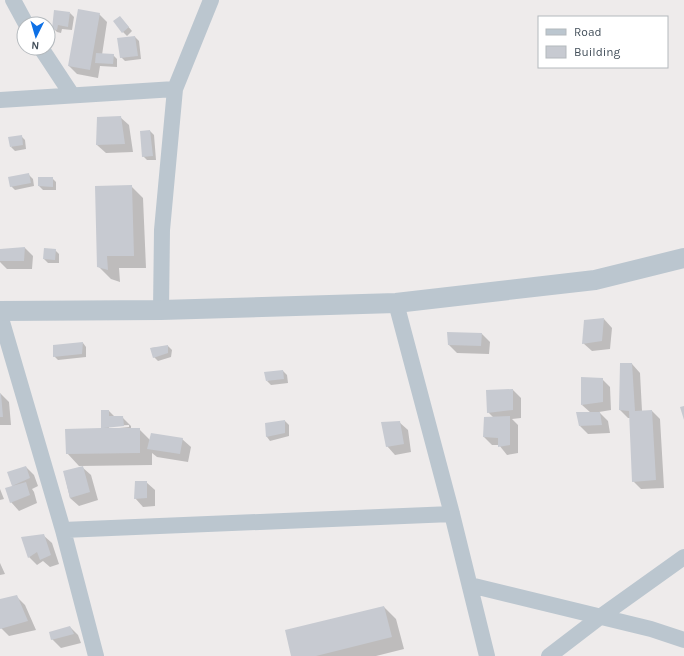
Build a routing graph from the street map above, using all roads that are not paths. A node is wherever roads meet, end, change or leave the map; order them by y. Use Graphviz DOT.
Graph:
graph roads {
  1 [pos="13,0"];
  2 [pos="211,0"];
  3 [pos="22,16"];
  4 [pos="46,56"];
  5 [pos="175,89"];
  6 [pos="72,95"];
  7 [pos="0,100"];
  8 [pos="684,258"];
  9 [pos="396,303"];
  10 [pos="161,310"];
  11 [pos="0,311"];
  12 [pos="0,316"];
  13 [pos="452,514"];
  14 [pos="63,530"];
  15 [pos="684,557"];
  16 [pos="470,586"];
  17 [pos="600,617"];
  18 [pos="684,640"];
  19 [pos="96,656"];
  20 [pos="487,656"];
  21 [pos="549,656"];
  1 -- 3 [label="street"];
  2 -- 5 [label="street"];
  4 -- 6 [label="street"];
  5 -- 6 [label="street"];
  5 -- 10 [label="street"];
  6 -- 7 [label="street"];
  8 -- 9 [label="street"];
  9 -- 10 [label="street"];
  9 -- 13 [label="street"];
  10 -- 11 [label="street"];
  12 -- 14 [label="street"];
  13 -- 14 [label="street"];
  13 -- 16 [label="street"];
  14 -- 19 [label="street"];
  15 -- 17 [label="street"];
  16 -- 17 [label="street"];
  16 -- 20 [label="street"];
  17 -- 18 [label="street"];
  17 -- 21 [label="street"];
}
